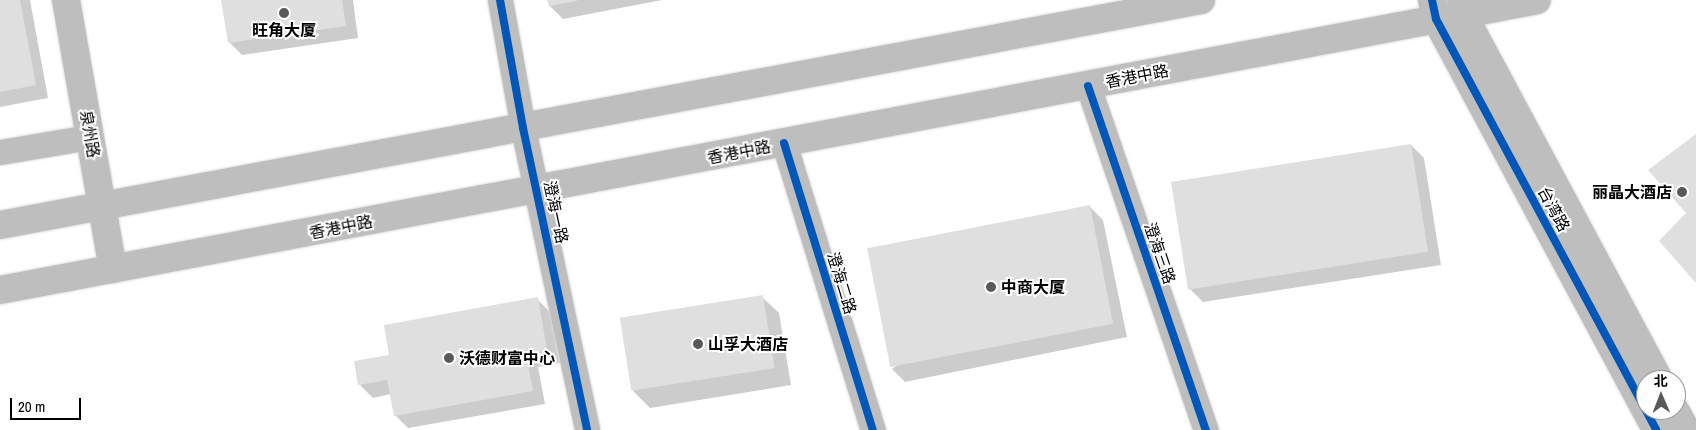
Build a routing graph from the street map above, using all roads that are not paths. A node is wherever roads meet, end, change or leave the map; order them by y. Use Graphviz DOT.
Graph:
graph roads {
  1 [pos="66,0"];
  2 [pos="500,0"];
  3 [pos="1200,0"];
  4 [pos="1537,0"];
  5 [pos="1462,7"];
  6 [pos="1434,10"];
  7 [pos="1088,86"];
  8 [pos="523,128"];
  9 [pos="90,137"];
  10 [pos="784,143"];
  11 [pos="0,152"];
  12 [pos="538,190"];
  13 [pos="102,207"];
  14 [pos="0,225"];
  15 [pos="114,269"];
  16 [pos="0,290"];
  17 [pos="1654,370"];
  18 [pos="587,430"];
  19 [pos="873,430"];
  20 [pos="1206,430"];
  21 [pos="1656,430"];
  1 -- 9 [label="main road, 泉州路"];
  2 -- 8 [label="street, 澄海一路"];
  3 -- 8 [label="main road"];
  4 -- 5 [label="main road, 香港中路"];
  5 -- 6 [label="main road, 香港中路"];
  5 -- 17 [label="main road, 台湾路"];
  6 -- 7 [label="main road, 香港中路"];
  6 -- 21 [label="main road, 台湾路"];
  7 -- 10 [label="main road, 香港中路"];
  7 -- 20 [label="street, 澄海三路"];
  8 -- 12 [label="street, 澄海一路"];
  8 -- 13 [label="main road"];
  9 -- 11 [label="street"];
  9 -- 13 [label="main road, 泉州路"];
  10 -- 12 [label="main road, 香港中路"];
  10 -- 19 [label="street, 澄海二路"];
  12 -- 15 [label="main road, 香港中路"];
  12 -- 18 [label="street, 澄海一路"];
  13 -- 14 [label="main road"];
  13 -- 15 [label="main road, 泉州路"];
  15 -- 16 [label="main road, 香港中路"];
}
